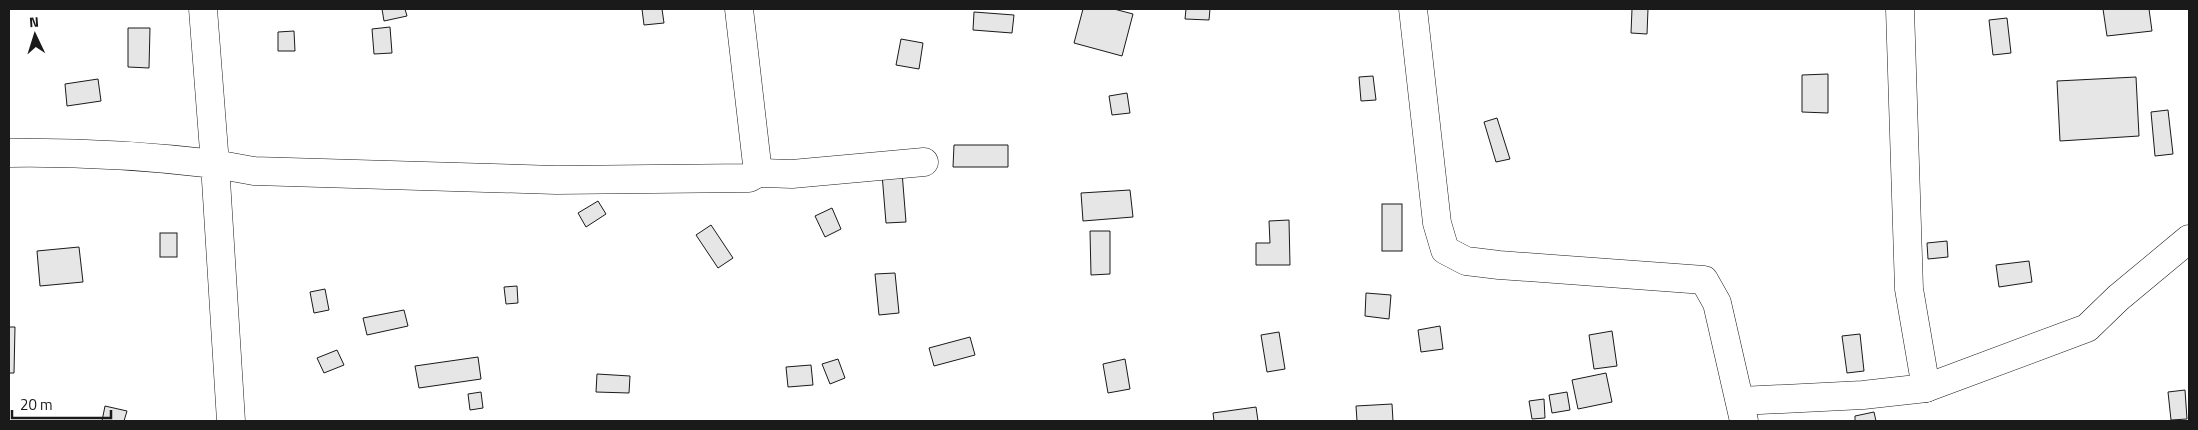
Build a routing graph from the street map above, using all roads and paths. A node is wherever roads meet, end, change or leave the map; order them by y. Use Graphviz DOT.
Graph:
graph roads {
  1 [pos="203,9"];
  2 [pos="739,9"];
  3 [pos="1413,9"];
  4 [pos="1900,9"];
  5 [pos="9,154"];
  6 [pos="924,162"];
  7 [pos="215,164"];
  8 [pos="758,173"];
  9 [pos="2189,239"];
  10 [pos="1926,388"];
  11 [pos="1742,411"];
  12 [pos="231,421"];
  1 -- 7 [label="street"];
  2 -- 8 [label="street"];
  3 -- 11 [label="street"];
  4 -- 10 [label="street"];
  5 -- 7 [label="street"];
  6 -- 8 [label="street"];
  7 -- 8 [label="street"];
  7 -- 12 [label="street"];
  9 -- 10 [label="street"];
  10 -- 11 [label="street"];
}
